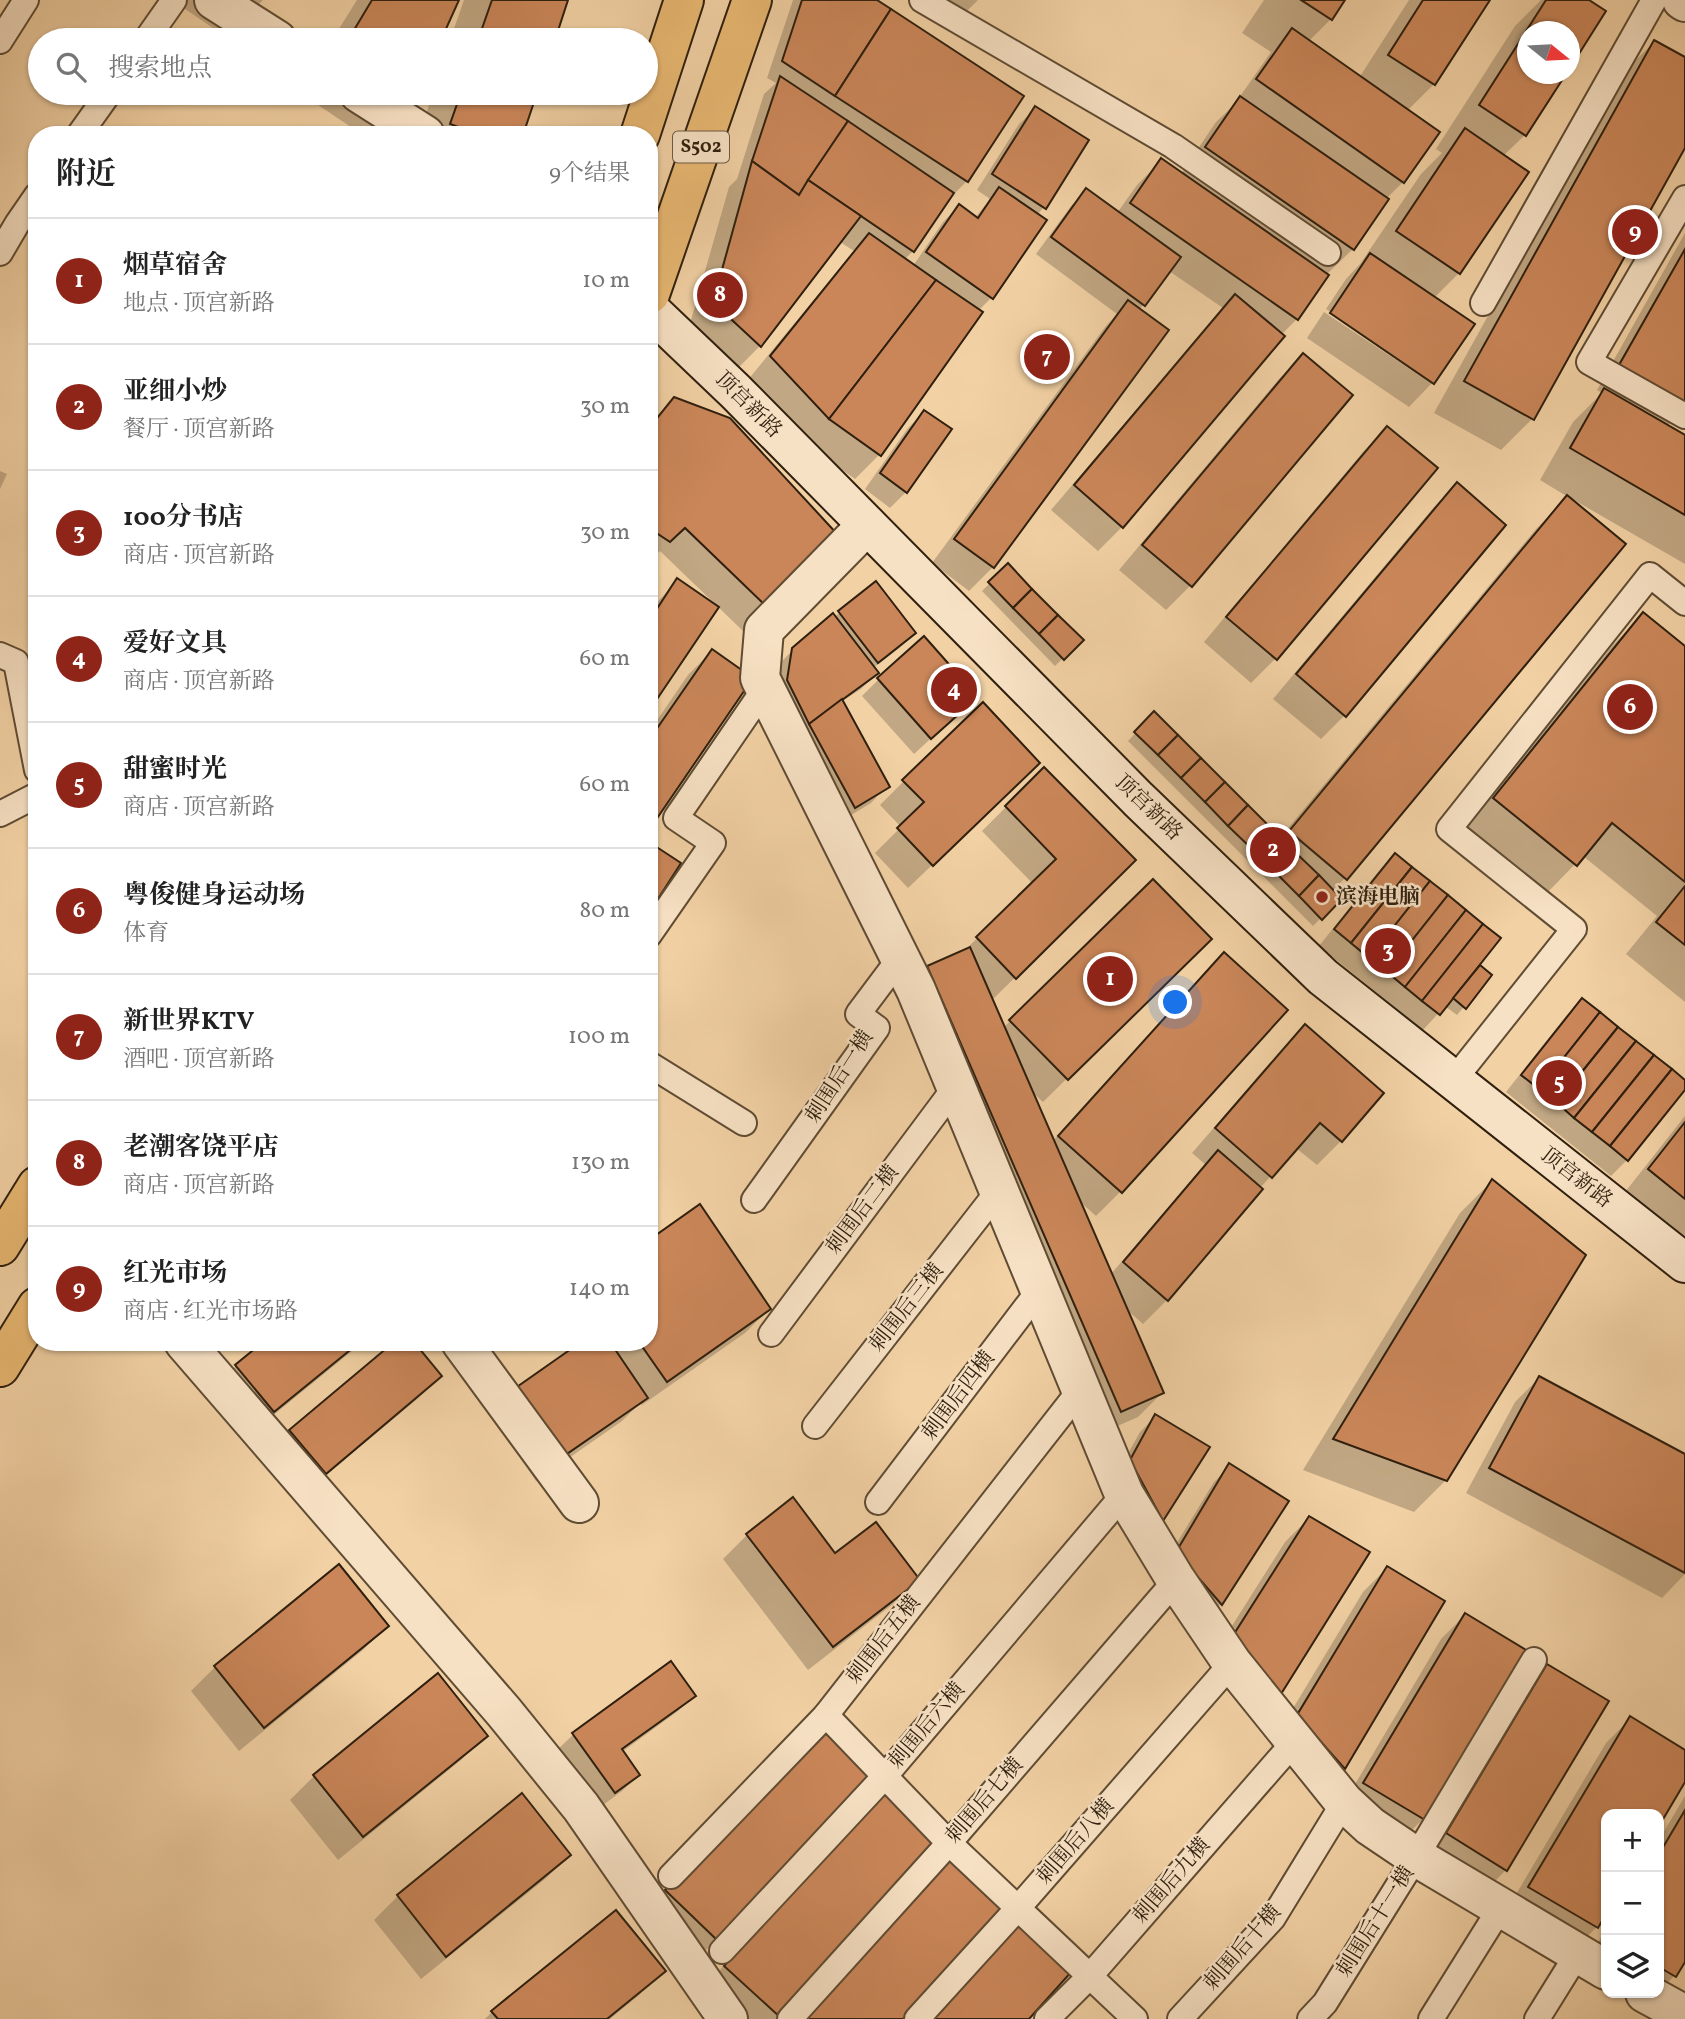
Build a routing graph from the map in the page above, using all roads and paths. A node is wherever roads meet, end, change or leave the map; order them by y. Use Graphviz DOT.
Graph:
graph roads {
  1 [pos="26,0"];
  2 [pos="174,0"];
  3 [pos="214,0"];
  4 [pos="684,0"];
  5 [pos="752,0"];
  6 [pos="922,0"];
  7 [pos="1654,0"];
  8 [pos="154,28"];
  9 [pos="258,28"];
  10 [pos="0,41"];
  11 [pos="658,80"];
  12 [pos="100,105"];
  13 [pos="378,105"];
  14 [pos="650,105"];
  15 [pos="85,126"];
  16 [pos="411,126"];
  17 [pos="643,126"];
  18 [pos="1685,198"];
  19 [pos="28,208"];
  20 [pos="0,253"];
  21 [pos="1328,253"];
  22 [pos="658,277"];
  23 [pos="1483,303"];
  24 [pos="658,309"];
  25 [pos="1685,416"];
  26 [pos="867,525"];
  27 [pos="1685,603"];
  28 [pos="0,655"];
  29 [pos="765,688"];
  30 [pos="28,724"];
  31 [pos="28,800"];
  32 [pos="0,814"];
  33 [pos="658,922"];
  34 [pos="900,958"];
  35 [pos="658,1069"];
  36 [pos="1453,1081"];
  37 [pos="956,1086"];
  38 [pos="744,1123"];
  39 [pos="999,1190"];
  40 [pos="754,1200"];
  41 [pos="28,1201"];
  42 [pos="0,1246"];
  43 [pos="1685,1263"];
  44 [pos="1040,1289"];
  45 [pos="28,1322"];
  46 [pos="771,1334"];
  47 [pos="192,1351"];
  48 [pos="468,1351"];
  49 [pos="0,1367"];
  50 [pos="1081,1389"];
  51 [pos="815,1426"];
  52 [pos="1124,1494"];
  53 [pos="878,1502"];
  54 [pos="579,1503"];
  55 [pos="1176,1580"];
  56 [pos="1534,1660"];
  57 [pos="1232,1663"];
  58 [pos="826,1715"];
  59 [pos="1295,1741"];
  60 [pos="885,1776"];
  61 [pos="1345,1802"];
  62 [pos="949,1843"];
  63 [pos="1416,1857"];
  64 [pos="671,1877"];
  65 [pos="1501,1907"];
  66 [pos="1017,1909"];
  67 [pos="722,1951"];
  68 [pos="1592,1961"];
  69 [pos="1090,1976"];
  70 [pos="728,2019"];
  71 [pos="790,2019"];
  72 [pos="917,2019"];
  73 [pos="1047,2019"];
  74 [pos="1135,2019"];
  75 [pos="1180,2019"];
  76 [pos="1310,2019"];
  77 [pos="1431,2019"];
  78 [pos="1537,2019"];
  1 -- 10 [label="lane"];
  2 -- 8 [label="lane"];
  3 -- 9 [label="street"];
  4 -- 11 [label="main road, S502"];
  5 -- 22 [label="main road, S502"];
  6 -- 21 [label="lane"];
  7 -- 23 [label="lane"];
  12 -- 15 [label="lane"];
  13 -- 16 [label="street"];
  14 -- 17 [label="main road, S502"];
  18 -- 25 [label="lane"];
  19 -- 20 [label="lane"];
  24 -- 26 [label="street, 顶宫新路"];
  26 -- 29 [label="street"];
  26 -- 36 [label="street, 顶宫新路"];
  27 -- 36 [label="lane"];
  28 -- 30 [label="lane"];
  29 -- 33 [label="lane"];
  29 -- 34 [label="street"];
  31 -- 32 [label="lane"];
  34 -- 37 [label="street"];
  34 -- 40 [label="lane, 刺围后一横"];
  35 -- 38 [label="lane"];
  36 -- 43 [label="street, 顶宫新路"];
  37 -- 39 [label="street"];
  37 -- 46 [label="lane, 刺围后二横"];
  39 -- 44 [label="street"];
  39 -- 51 [label="lane, 刺围后三横"];
  41 -- 42 [label="main road"];
  44 -- 50 [label="street"];
  44 -- 53 [label="lane, 刺围后四横"];
  45 -- 49 [label="main road"];
  47 -- 70 [label="street"];
  48 -- 54 [label="street"];
  50 -- 52 [label="street"];
  50 -- 58 [label="lane, 刺围后五横"];
  52 -- 55 [label="street"];
  52 -- 60 [label="lane, 刺围后六横"];
  55 -- 57 [label="street"];
  55 -- 62 [label="lane, 刺围后七横"];
  56 -- 63 [label="lane, 刺围后十一横"];
  57 -- 59 [label="street"];
  57 -- 66 [label="lane, 刺围后八横"];
  58 -- 60 [label="lane"];
  58 -- 64 [label="lane, 刺围后五横"];
  59 -- 61 [label="street"];
  59 -- 69 [label="lane, 刺围后九横"];
  60 -- 62 [label="lane"];
  60 -- 67 [label="lane, 刺围后六横"];
  61 -- 63 [label="street"];
  61 -- 75 [label="lane, 刺围后十横"];
  62 -- 66 [label="lane"];
  62 -- 71 [label="lane, 刺围后七横"];
  63 -- 65 [label="street"];
  63 -- 76 [label="lane, 刺围后十一横"];
  65 -- 68 [label="street"];
  65 -- 77 [label="lane"];
  66 -- 69 [label="lane"];
  66 -- 72 [label="lane, 刺围后八横"];
  68 -- 78 [label="lane"];
  69 -- 73 [label="lane, 刺围后九横"];
  69 -- 74 [label="lane"];
}
